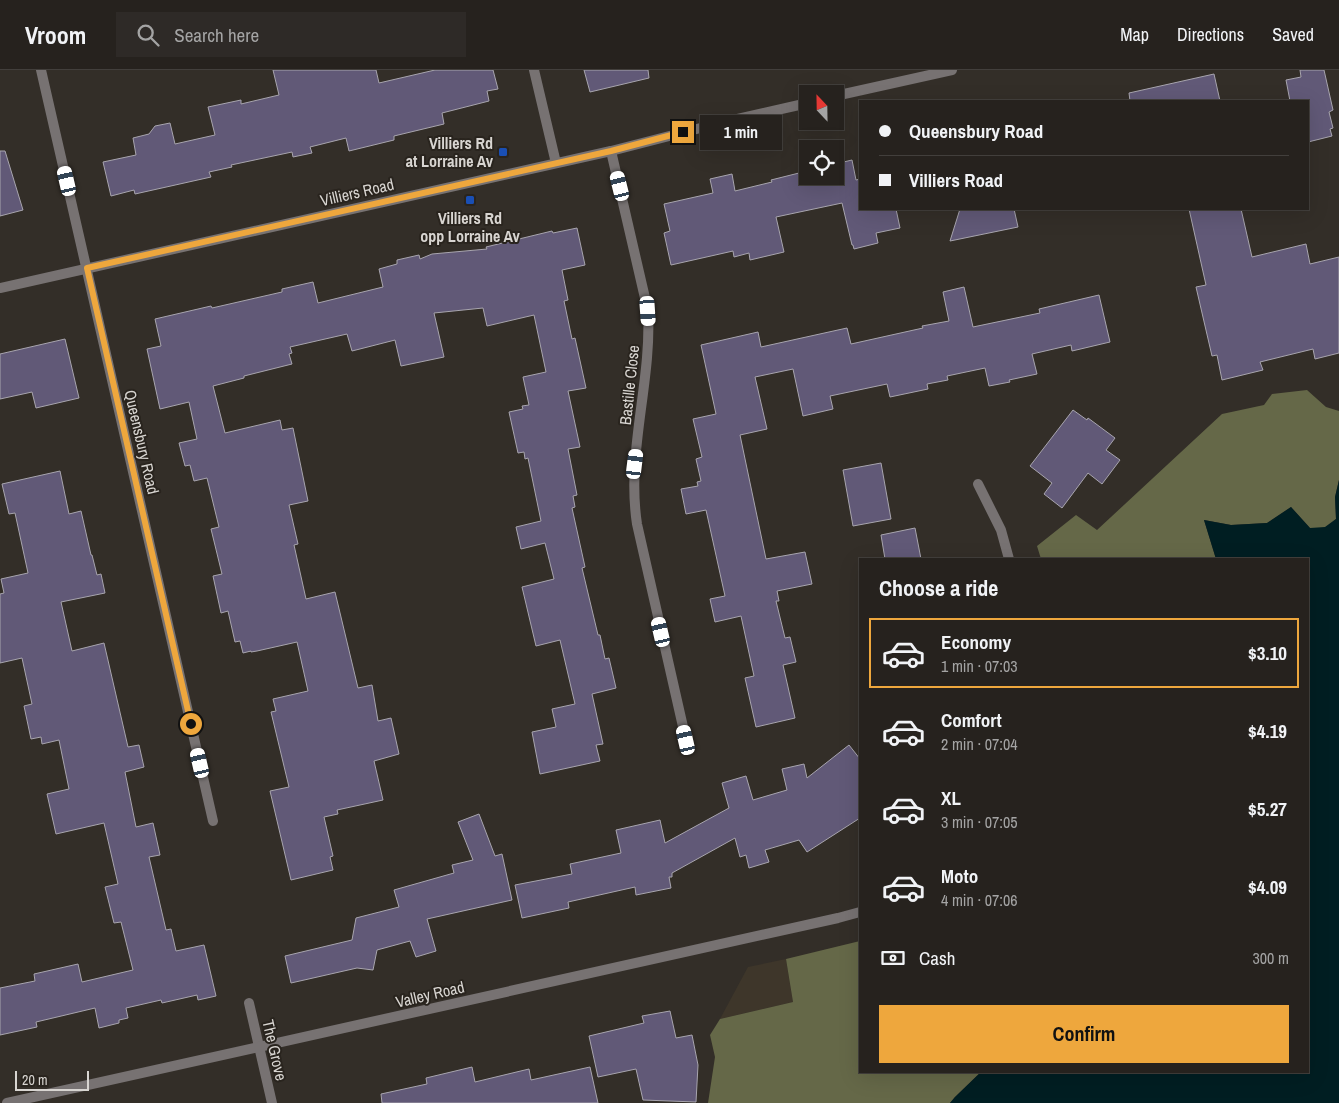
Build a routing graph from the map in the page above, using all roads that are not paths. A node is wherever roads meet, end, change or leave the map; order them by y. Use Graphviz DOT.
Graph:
graph roads {
  1 [pos="41,70"];
  2 [pos="534,70"];
  3 [pos="952,70"];
  4 [pos="844,94"];
  5 [pos="799,105"];
  6 [pos="611,151"];
  7 [pos="556,163"];
  8 [pos="87,268"];
  9 [pos="0,288"];
  10 [pos="978,484"];
  11 [pos="1010,558"];
  12 [pos="686,740"];
  13 [pos="213,821"];
  14 [pos="859,912"];
  15 [pos="249,1003"];
  16 [pos="258,1048"];
  17 [pos="7,1103"];
  18 [pos="272,1103"];
  1 -- 8 [label="street, Queensbury Road"];
  2 -- 7 [label="street"];
  3 -- 4 [label="street"];
  5 -- 6 [label="street, Villiers Road"];
  6 -- 7 [label="street, Villiers Road"];
  6 -- 12 [label="street, Bastille Close"];
  7 -- 8 [label="street, Villiers Road"];
  8 -- 9 [label="street, Villiers Road"];
  8 -- 13 [label="street, Queensbury Road"];
  10 -- 11 [label="street"];
  14 -- 16 [label="street, Valley Road"];
  15 -- 16 [label="street, The Grove"];
  16 -- 17 [label="street, Valley Road"];
  16 -- 18 [label="street, The Grove"];
}
